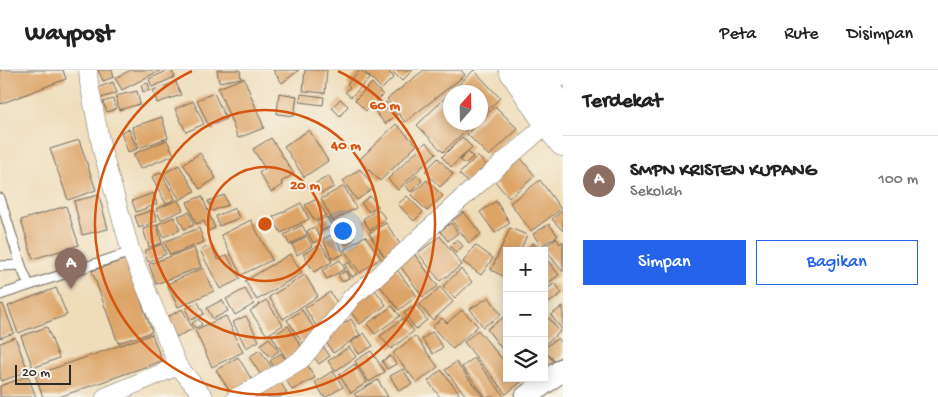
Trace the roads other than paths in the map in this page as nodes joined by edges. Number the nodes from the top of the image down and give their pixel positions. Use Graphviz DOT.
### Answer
graph roads {
  1 [pos="88,70"];
  2 [pos="550,70"];
  3 [pos="563,72"];
  4 [pos="521,74"];
  5 [pos="559,125"];
  6 [pos="0,198"];
  7 [pos="132,252"];
  8 [pos="21,265"];
  9 [pos="0,266"];
  10 [pos="29,285"];
  11 [pos="0,296"];
  12 [pos="178,366"];
  13 [pos="563,369"];
  14 [pos="105,397"];
  15 [pos="204,397"];
  16 [pos="236,397"];
  17 [pos="526,397"];
  1 -- 7 [label="street"];
  2 -- 3 [label="main road"];
  4 -- 5 [label="main road"];
  5 -- 16 [label="street"];
  6 -- 8 [label="lane"];
  7 -- 10 [label="lane"];
  7 -- 12 [label="street"];
  8 -- 9 [label="lane"];
  8 -- 10 [label="lane"];
  10 -- 11 [label="lane"];
  12 -- 14 [label="street"];
  12 -- 15 [label="street"];
  13 -- 17 [label="street"];
}
